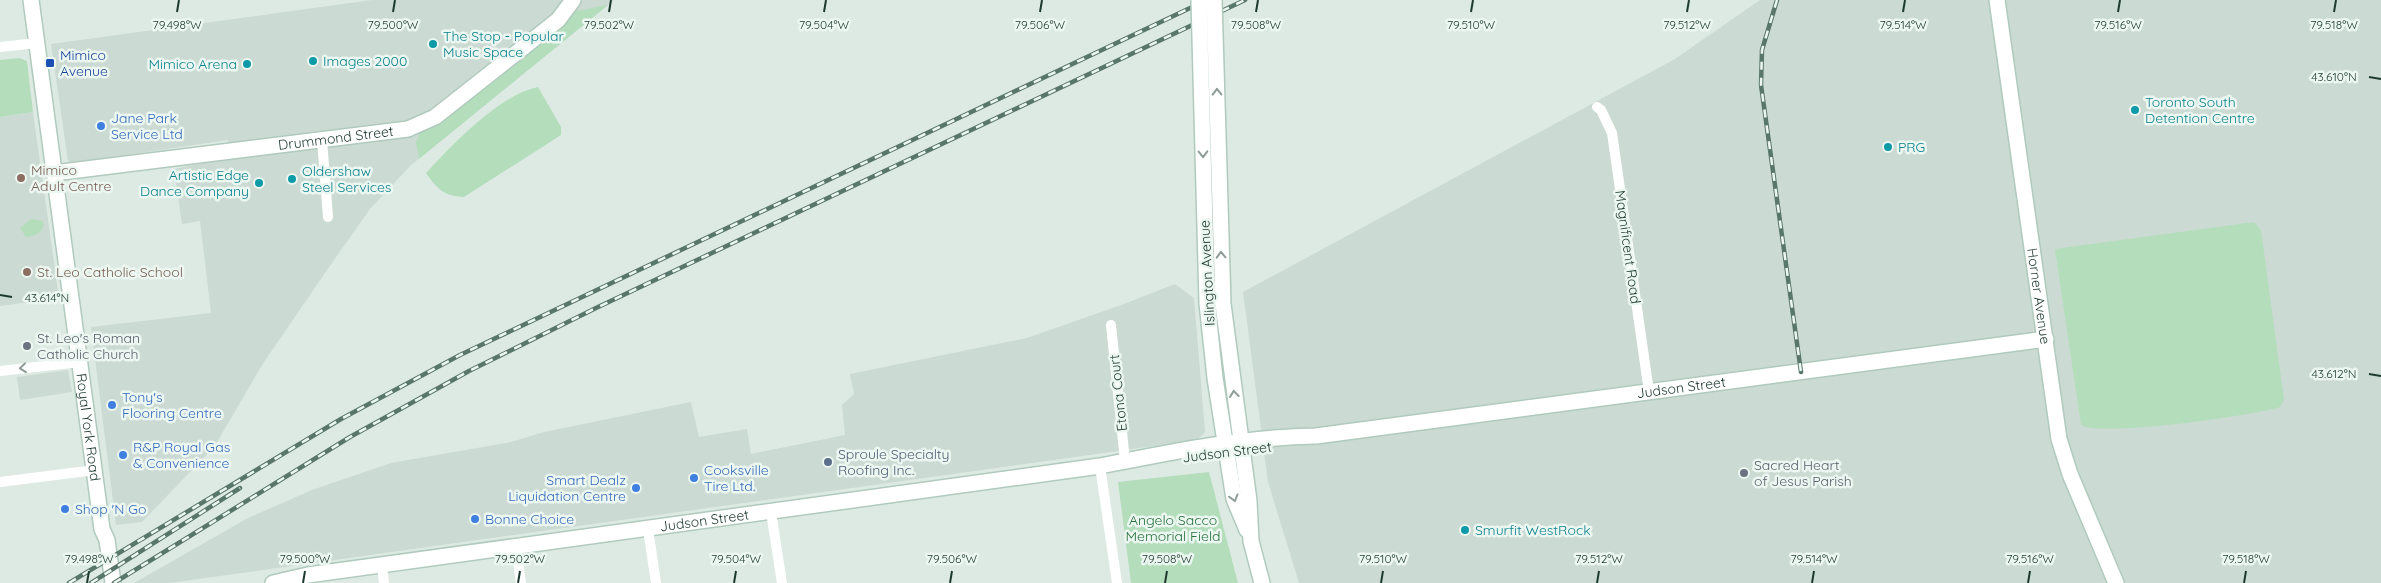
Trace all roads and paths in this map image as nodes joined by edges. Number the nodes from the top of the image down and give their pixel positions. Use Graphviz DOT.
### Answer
graph roads {
  1 [pos="31,0"];
  2 [pos="573,0"];
  3 [pos="1199,0"];
  4 [pos="1214,0"];
  5 [pos="1997,0"];
  6 [pos="37,43"];
  7 [pos="0,47"];
  8 [pos="1597,107"];
  9 [pos="322,140"];
  10 [pos="54,173"];
  11 [pos="328,218"];
  12 [pos="1111,325"];
  13 [pos="2046,339"];
  14 [pos="80,362"];
  15 [pos="0,371"];
  16 [pos="1649,392"];
  17 [pos="1233,447"];
  18 [pos="1131,460"];
  19 [pos="1100,466"];
  20 [pos="95,470"];
  21 [pos="0,482"];
  22 [pos="771,512"];
  23 [pos="102,529"];
  24 [pos="648,529"];
  25 [pos="516,547"];
  26 [pos="382,566"];
  27 [pos="106,583"];
  28 [pos="113,583"];
  29 [pos="273,583"];
  30 [pos="384,583"];
  31 [pos="521,583"];
  32 [pos="656,583"];
  33 [pos="782,583"];
  34 [pos="1117,583"];
  35 [pos="1262,583"];
  36 [pos="2116,583"];
  1 -- 6 [label="street, Royal York Road"];
  2 -- 9 [label="street, Drummond Street"];
  3 -- 17 [label="street, Islington Avenue, one-way, bridge"];
  17 -- 4 [label="street, Islington Avenue, one-way, bridge"];
  5 -- 13 [label="street, Horner Avenue"];
  6 -- 7 [label="street"];
  6 -- 10 [label="street, Royal York Road"];
  8 -- 16 [label="street, Magnificent Road"];
  9 -- 10 [label="street, Drummond Street"];
  9 -- 11 [label="street"];
  10 -- 14 [label="street, Royal York Road"];
  12 -- 18 [label="street, Etona Court"];
  13 -- 16 [label="street, Judson Street"];
  13 -- 36 [label="street, Horner Avenue"];
  14 -- 15 [label="street, one-way"];
  14 -- 20 [label="street, Royal York Road"];
  16 -- 17 [label="street, Judson Street"];
  17 -- 18 [label="street, Judson Street"];
  17 -- 35 [label="street, Islington Avenue"];
  18 -- 19 [label="street, Judson Street"];
  19 -- 22 [label="street, Judson Street"];
  19 -- 34 [label="street"];
  20 -- 21 [label="street"];
  20 -- 23 [label="street, Royal York Road"];
  22 -- 24 [label="street, Judson Street"];
  22 -- 33 [label="street"];
  23 -- 27 [label="street, Royal York Road"];
  23 -- 28 [label="street, Royal York Road"];
  24 -- 25 [label="street, Judson Street"];
  24 -- 32 [label="street"];
  25 -- 26 [label="street, Judson Street"];
  25 -- 31 [label="street"];
  26 -- 29 [label="street, Judson Street"];
  26 -- 30 [label="street"];
}
